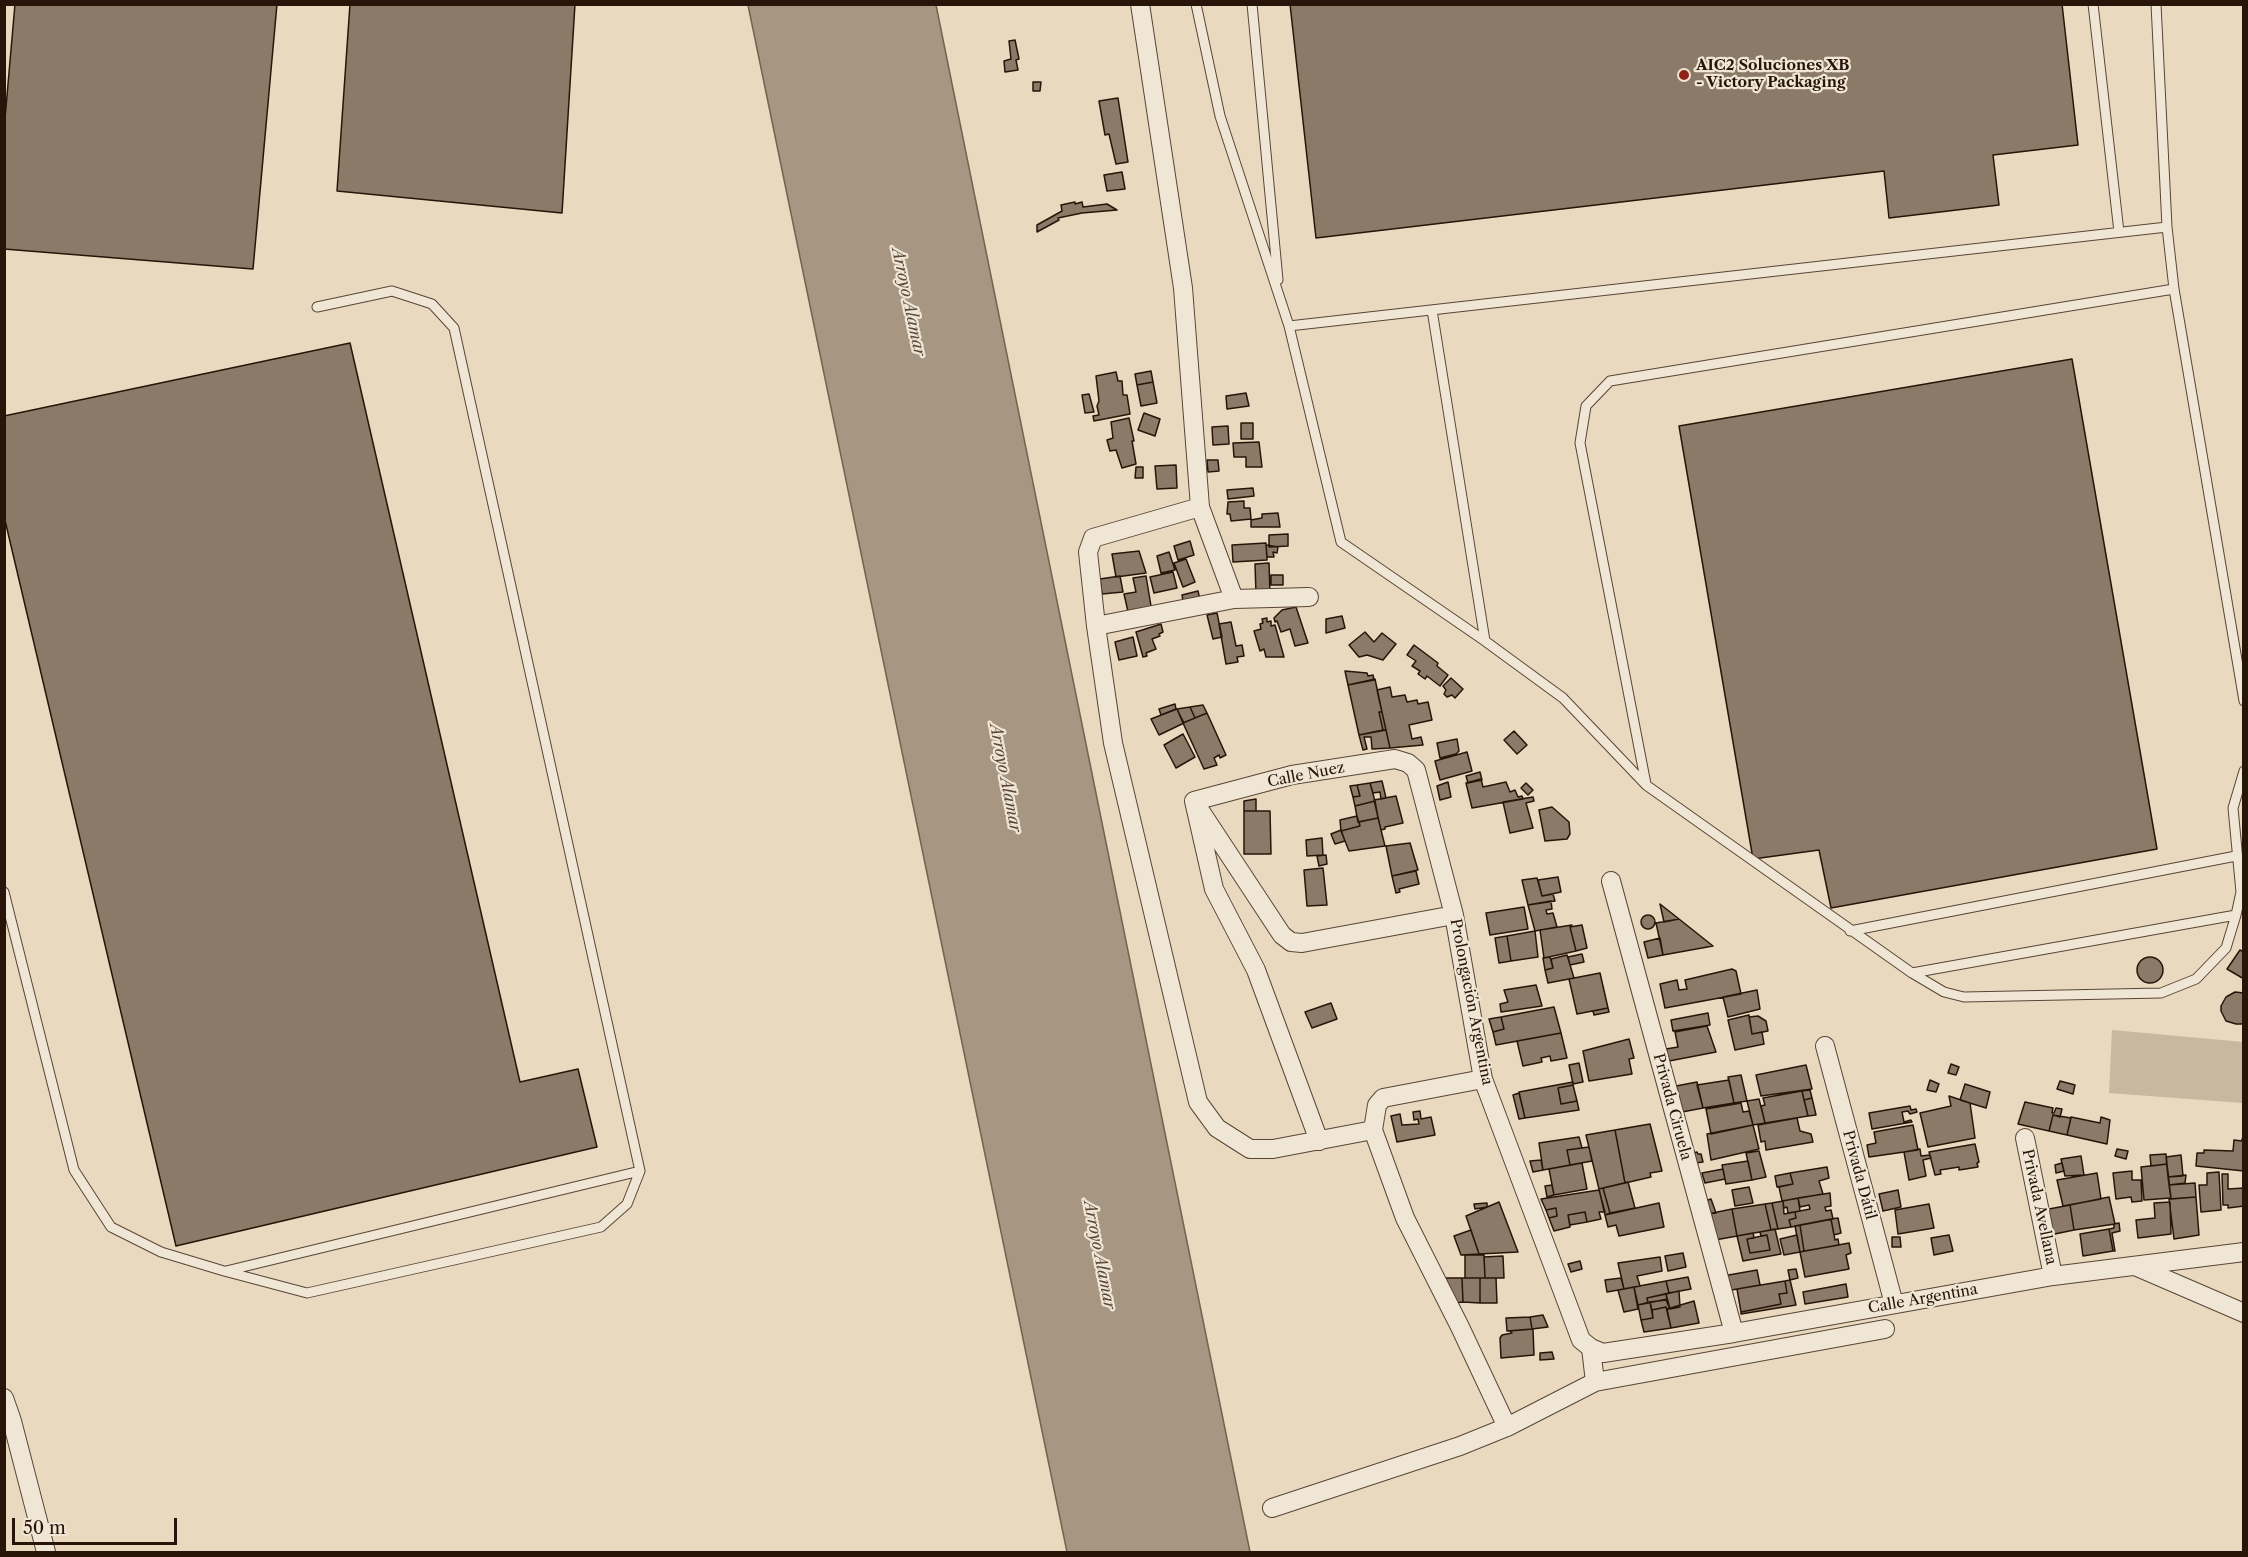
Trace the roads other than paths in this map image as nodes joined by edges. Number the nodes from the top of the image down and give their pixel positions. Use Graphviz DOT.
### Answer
graph roads {
  1 [pos="1140,4"];
  2 [pos="1196,4"];
  3 [pos="1252,4"];
  4 [pos="2093,4"];
  5 [pos="2156,4"];
  6 [pos="2168,227"];
  7 [pos="2119,232"];
  8 [pos="2174,290"];
  9 [pos="1279,296"];
  10 [pos="317,307"];
  11 [pos="1432,310"];
  12 [pos="1289,326"];
  13 [pos="1200,507"];
  14 [pos="1309,597"];
  15 [pos="1234,599"];
  16 [pos="1096,626"];
  17 [pos="1485,641"];
  18 [pos="2244,700"];
  19 [pos="1416,770"];
  20 [pos="2244,771"];
  21 [pos="1646,785"];
  22 [pos="1194,801"];
  23 [pos="2236,856"];
  24 [pos="1611,881"];
  25 [pos="4,892"];
  26 [pos="1454,915"];
  27 [pos="2236,915"];
  28 [pos="1850,931"];
  29 [pos="1912,974"];
  30 [pos="1824,1046"];
  31 [pos="1483,1079"];
  32 [pos="1373,1130"];
  33 [pos="2025,1138"];
  34 [pos="1319,1141"];
  35 [pos="640,1171"];
  36 [pos="2244,1252"];
  37 [pos="2135,1265"];
  38 [pos="224,1271"];
  39 [pos="2053,1276"];
  40 [pos="1894,1304"];
  41 [pos="2244,1313"];
  42 [pos="1885,1329"];
  43 [pos="1734,1333"];
  44 [pos="1597,1351"];
  45 [pos="1596,1382"];
  46 [pos="4,1398"];
  47 [pos="1507,1427"];
  48 [pos="1272,1508"];
  49 [pos="46,1552"];
  1 -- 13 [label="street"];
  2 -- 9 [label="lane"];
  3 -- 9 [label="lane"];
  4 -- 7 [label="lane"];
  5 -- 6 [label="lane"];
  6 -- 7 [label="lane"];
  6 -- 8 [label="lane"];
  7 -- 11 [label="lane"];
  8 -- 18 [label="lane"];
  8 -- 21 [label="lane"];
  9 -- 12 [label="lane"];
  10 -- 35 [label="lane"];
  11 -- 12 [label="lane"];
  11 -- 17 [label="lane"];
  12 -- 17 [label="lane"];
  13 -- 15 [label="street"];
  13 -- 16 [label="street"];
  14 -- 15 [label="street"];
  15 -- 16 [label="street"];
  16 -- 34 [label="street"];
  17 -- 21 [label="lane"];
  19 -- 22 [label="street, Calle Nuez"];
  19 -- 26 [label="street, Prolongación Argentina"];
  20 -- 23 [label="lane"];
  21 -- 28 [label="lane"];
  22 -- 26 [label="street"];
  22 -- 34 [label="street"];
  23 -- 27 [label="lane"];
  23 -- 28 [label="lane"];
  24 -- 43 [label="street, Privada Ciruela"];
  25 -- 38 [label="lane"];
  26 -- 31 [label="street, Prolongación Argentina"];
  27 -- 29 [label="lane"];
  27 -- 29 [label="lane"];
  28 -- 29 [label="lane"];
  30 -- 40 [label="street, Privada Dátil"];
  31 -- 32 [label="street"];
  31 -- 44 [label="street, Prolongación Argentina"];
  32 -- 34 [label="street"];
  32 -- 47 [label="street"];
  33 -- 39 [label="street, Privada Avellana"];
  35 -- 38 [label="lane"];
  35 -- 38 [label="lane"];
  36 -- 37 [label="street, Calle Argentina"];
  37 -- 39 [label="street, Calle Argentina"];
  37 -- 41 [label="street"];
  39 -- 40 [label="street, Calle Argentina"];
  40 -- 43 [label="street, Calle Argentina"];
  42 -- 45 [label="street"];
  43 -- 44 [label="street, Calle Argentina"];
  44 -- 45 [label="street"];
  45 -- 47 [label="street"];
  46 -- 49 [label="street"];
  47 -- 48 [label="street"];
}
